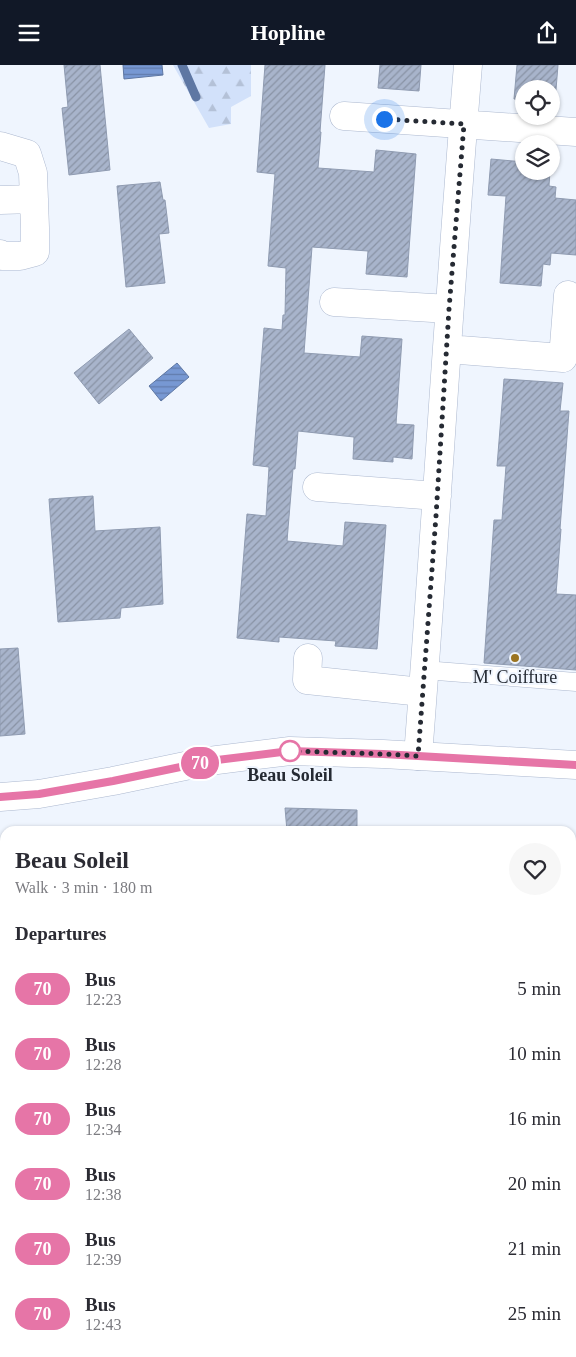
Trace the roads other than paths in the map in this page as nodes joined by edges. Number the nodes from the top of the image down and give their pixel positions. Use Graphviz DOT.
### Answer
graph roads {
  1 [pos="468,65"];
  2 [pos="344,116"];
  3 [pos="464,124"];
  4 [pos="576,132"];
  5 [pos="0,146"];
  6 [pos="34,199"];
  7 [pos="0,200"];
  8 [pos="0,254"];
  9 [pos="568,295"];
  10 [pos="334,302"];
  11 [pos="449,309"];
  12 [pos="447,349"];
  13 [pos="317,487"];
  14 [pos="437,496"];
  15 [pos="308,658"];
  16 [pos="423,681"];
  17 [pos="576,682"];
  18 [pos="418,756"];
  19 [pos="576,765"];
  20 [pos="0,797"];
  1 -- 3 [label="street"];
  2 -- 3 [label="street"];
  3 -- 4 [label="street"];
  3 -- 11 [label="street"];
  5 -- 6 [label="street"];
  6 -- 7 [label="street"];
  6 -- 8 [label="street"];
  9 -- 12 [label="street"];
  10 -- 11 [label="street"];
  11 -- 12 [label="street"];
  12 -- 14 [label="street"];
  13 -- 14 [label="street"];
  14 -- 16 [label="street"];
  15 -- 16 [label="street"];
  16 -- 17 [label="lane"];
  16 -- 18 [label="street"];
  18 -- 19 [label="street"];
  18 -- 20 [label="street"];
}
